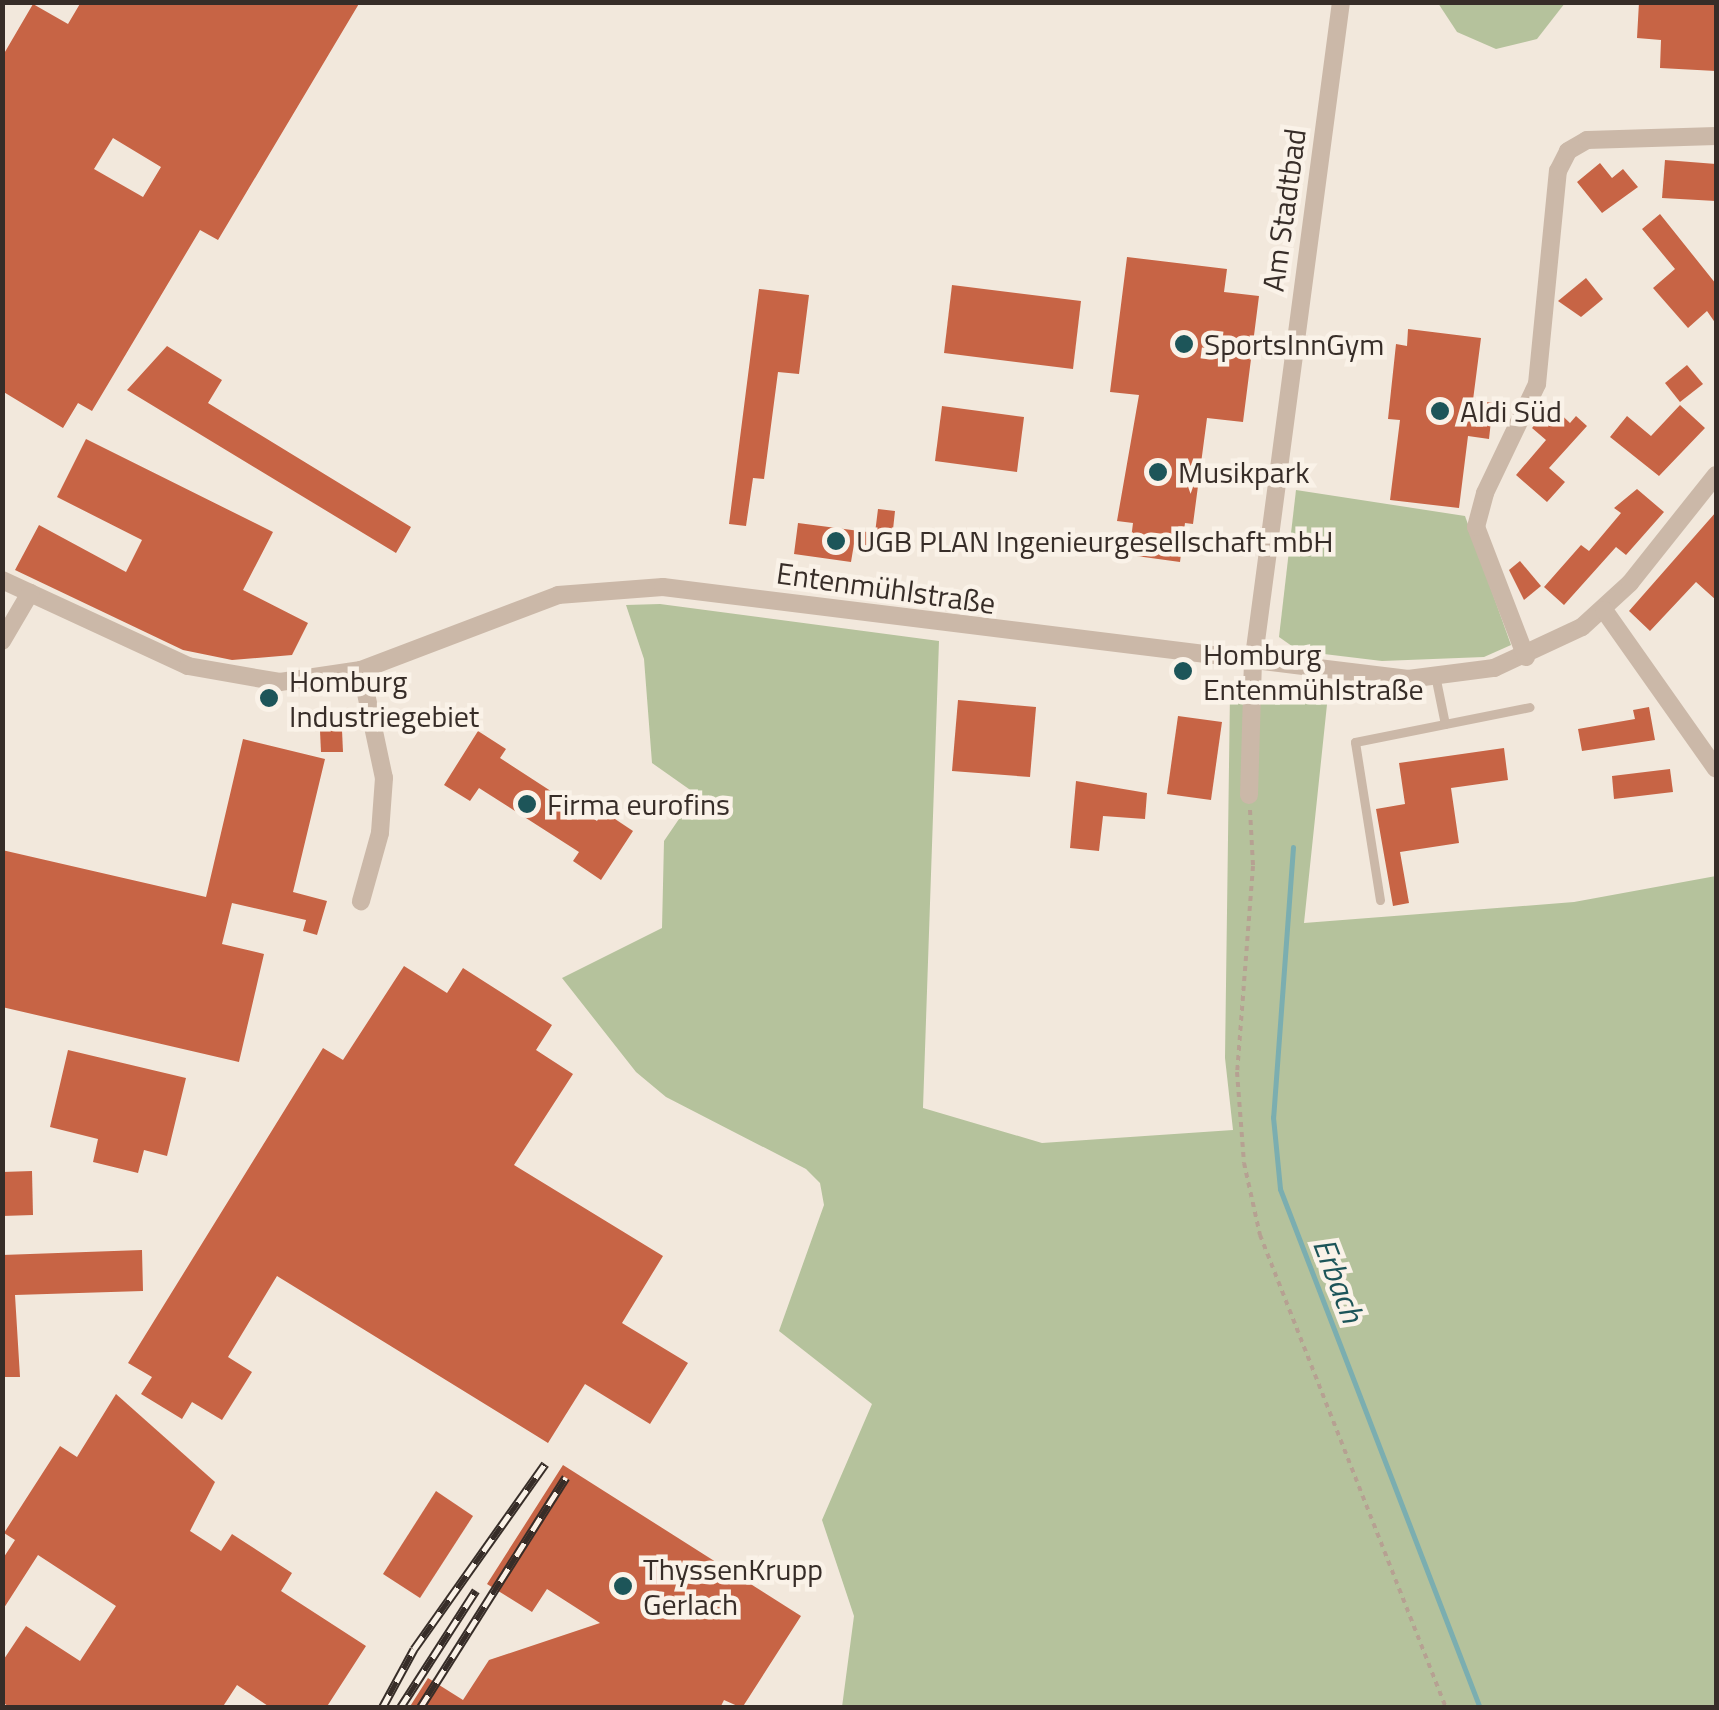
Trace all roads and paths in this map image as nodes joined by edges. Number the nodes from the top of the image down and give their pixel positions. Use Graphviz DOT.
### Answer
graph roads {
  1 [pos="1341,2"];
  2 [pos="1716,136"];
  3 [pos="1716,475"];
  4 [pos="2,580"];
  5 [pos="30,593"];
  6 [pos="1604,610"];
  7 [pos="2,641"];
  8 [pos="1526,658"];
  9 [pos="1252,664"];
  10 [pos="361,670"];
  11 [pos="1435,676"];
  12 [pos="1530,707"];
  13 [pos="1445,724"];
  14 [pos="1716,769"];
  15 [pos="1248,795"];
  16 [pos="1380,900"];
  17 [pos="362,901"];
  18 [pos="1446,1708"];
  1 -- 9 [label="street, Am Stadtbad"];
  2 -- 8 [label="street"];
  3 -- 6 [label="street, Entenmühlstraße"];
  4 -- 5 [label="street, Entenmühlstraße"];
  5 -- 7 [label="street"];
  5 -- 10 [label="street, Entenmühlstraße"];
  6 -- 8 [label="street, Entenmühlstraße"];
  6 -- 14 [label="street"];
  8 -- 11 [label="street, Entenmühlstraße"];
  9 -- 10 [label="street, Entenmühlstraße"];
  9 -- 11 [label="street, Entenmühlstraße"];
  9 -- 15 [label="street, Am Stadtbad"];
  10 -- 17 [label="street"];
  11 -- 13 [label="lane"];
  12 -- 13 [label="lane"];
  13 -- 16 [label="lane"];
  15 -- 18 [label="path"];
}
